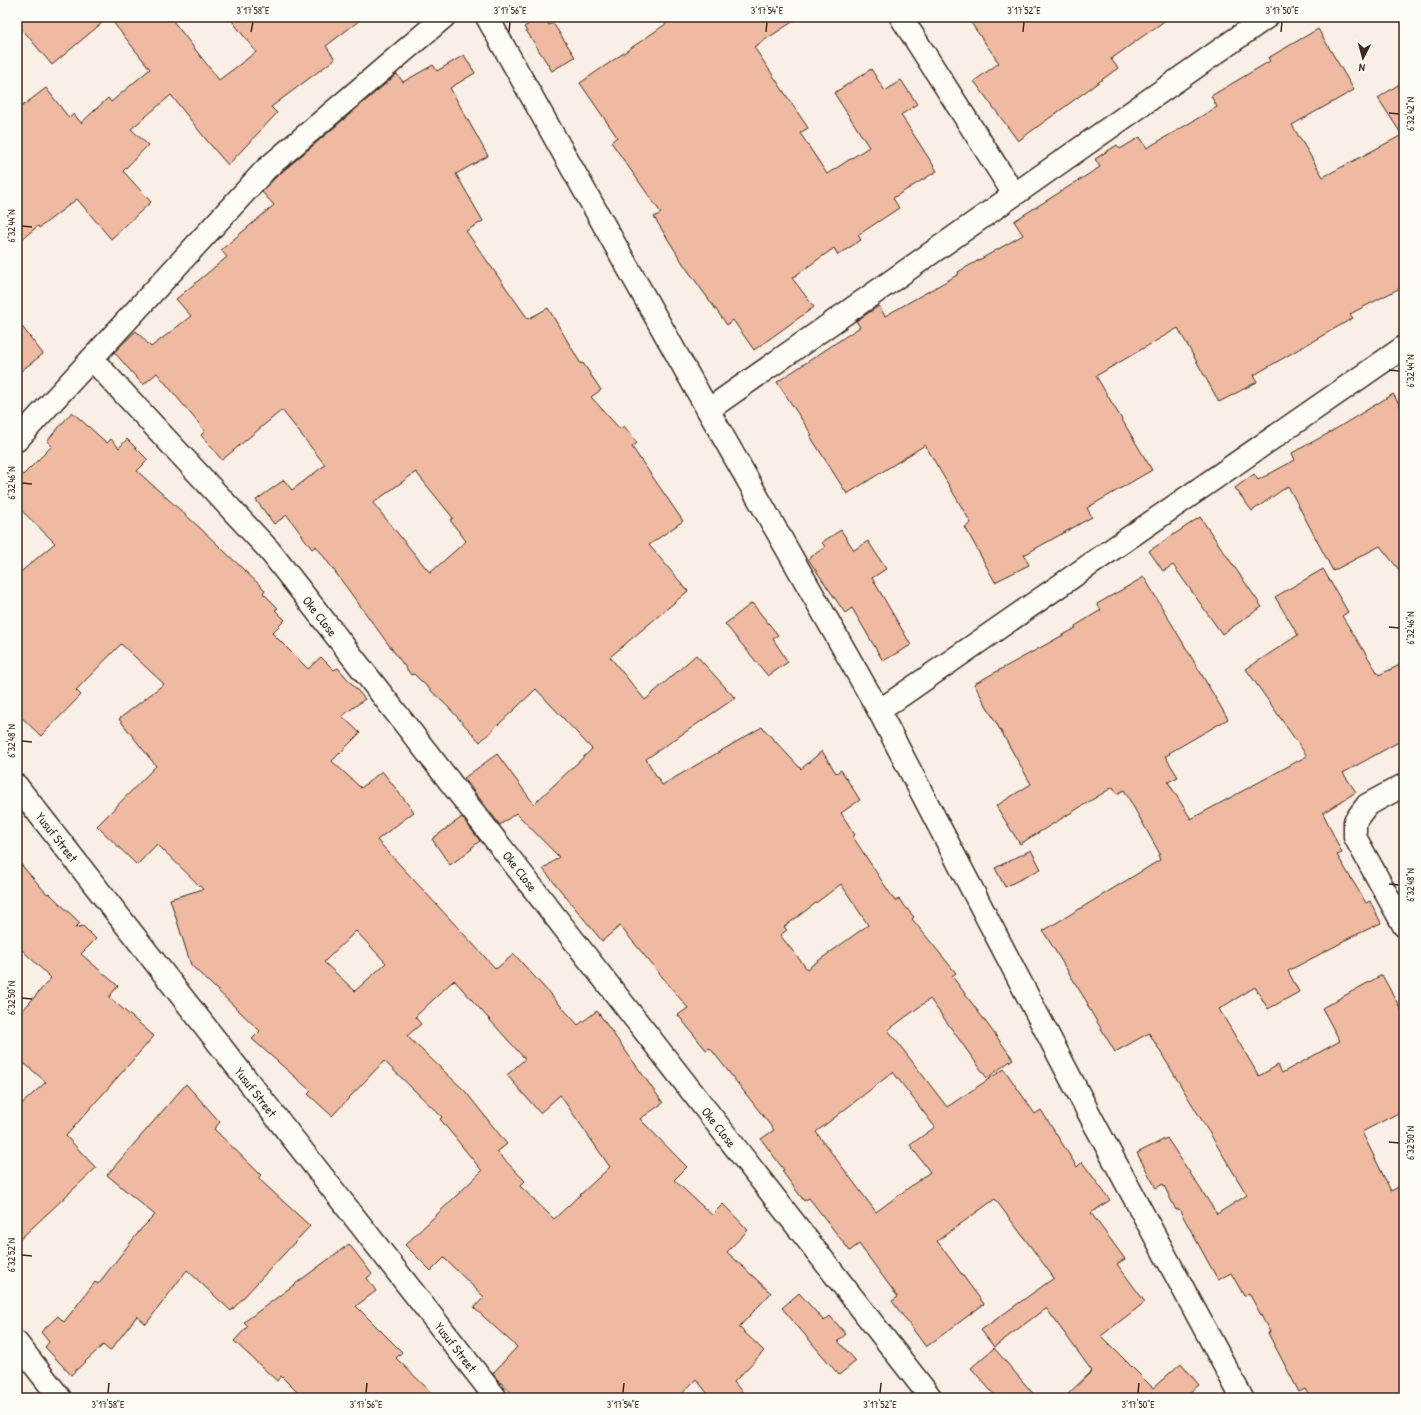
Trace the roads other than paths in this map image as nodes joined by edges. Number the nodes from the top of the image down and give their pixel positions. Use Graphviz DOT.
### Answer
graph roads {
  1 [pos="444,17"];
  2 [pos="487,17"];
  3 [pos="901,17"];
  4 [pos="1267,17"];
  5 [pos="1014,194"];
  6 [pos="1404,347"];
  7 [pos="92,359"];
  8 [pos="708,410"];
  9 [pos="17,440"];
  10 [pos="879,711"];
  11 [pos="1404,785"];
  12 [pos="17,786"];
  13 [pos="1404,926"];
  14 [pos="17,1343"];
  15 [pos="60,1398"];
  16 [pos="496,1398"];
  17 [pos="931,1398"];
  18 [pos="1242,1398"];
  1 -- 7 [label="street"];
  2 -- 8 [label="street"];
  3 -- 5 [label="street"];
  4 -- 5 [label="street"];
  5 -- 8 [label="street"];
  6 -- 10 [label="street"];
  7 -- 9 [label="street"];
  7 -- 17 [label="street, Oke Close"];
  8 -- 10 [label="street"];
  10 -- 18 [label="street"];
  11 -- 13 [label="street"];
  12 -- 16 [label="street, Yusuf Street"];
  14 -- 15 [label="street"];
}
